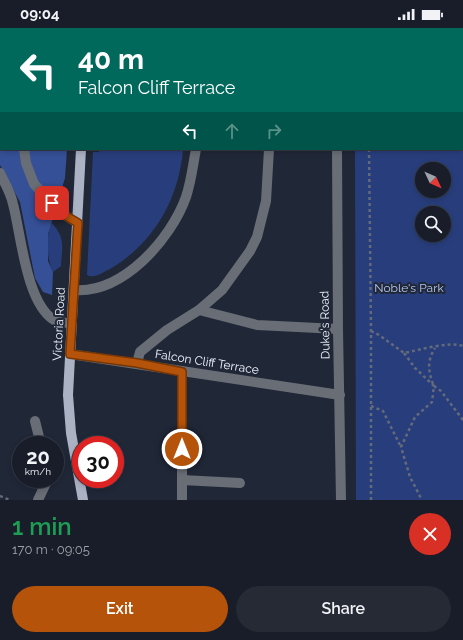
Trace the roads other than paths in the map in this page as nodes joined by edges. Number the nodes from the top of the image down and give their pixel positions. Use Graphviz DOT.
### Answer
graph roads {
  1 [pos="24,150"];
  2 [pos="81,150"];
  3 [pos="196,150"];
  4 [pos="270,150"];
  5 [pos="337,150"];
  6 [pos="0,172"];
  7 [pos="78,223"];
  8 [pos="74,290"];
  9 [pos="199,310"];
  10 [pos="72,323"];
  11 [pos="338,329"];
  12 [pos="70,354"];
  13 [pos="137,363"];
  14 [pos="182,372"];
  15 [pos="340,395"];
  16 [pos="36,421"];
  17 [pos="39,436"];
  18 [pos="182,480"];
  19 [pos="240,483"];
  20 [pos="44,488"];
  21 [pos="38,500"];
  22 [pos="83,500"];
  23 [pos="182,500"];
  24 [pos="341,500"];
  1 -- 7 [label="street"];
  2 -- 7 [label="main road, Victoria Road"];
  3 -- 8 [label="street"];
  4 -- 9 [label="street"];
  5 -- 11 [label="street, Duke's Road"];
  6 -- 10 [label="street"];
  7 -- 8 [label="main road, Victoria Road"];
  8 -- 10 [label="main road, Victoria Road"];
  9 -- 11 [label="street"];
  9 -- 13 [label="street"];
  10 -- 12 [label="main road, Victoria Road"];
  11 -- 15 [label="street, Duke's Road"];
  12 -- 13 [label="street, Falcon Cliff Terrace"];
  12 -- 22 [label="main road, Victoria Road"];
  13 -- 14 [label="street, Falcon Cliff Terrace"];
  14 -- 15 [label="street, Falcon Cliff Terrace"];
  14 -- 18 [label="street"];
  15 -- 24 [label="street, Duke's Road"];
  16 -- 17 [label="street"];
  18 -- 19 [label="street"];
  18 -- 23 [label="street"];
  20 -- 21 [label="street"];
}
